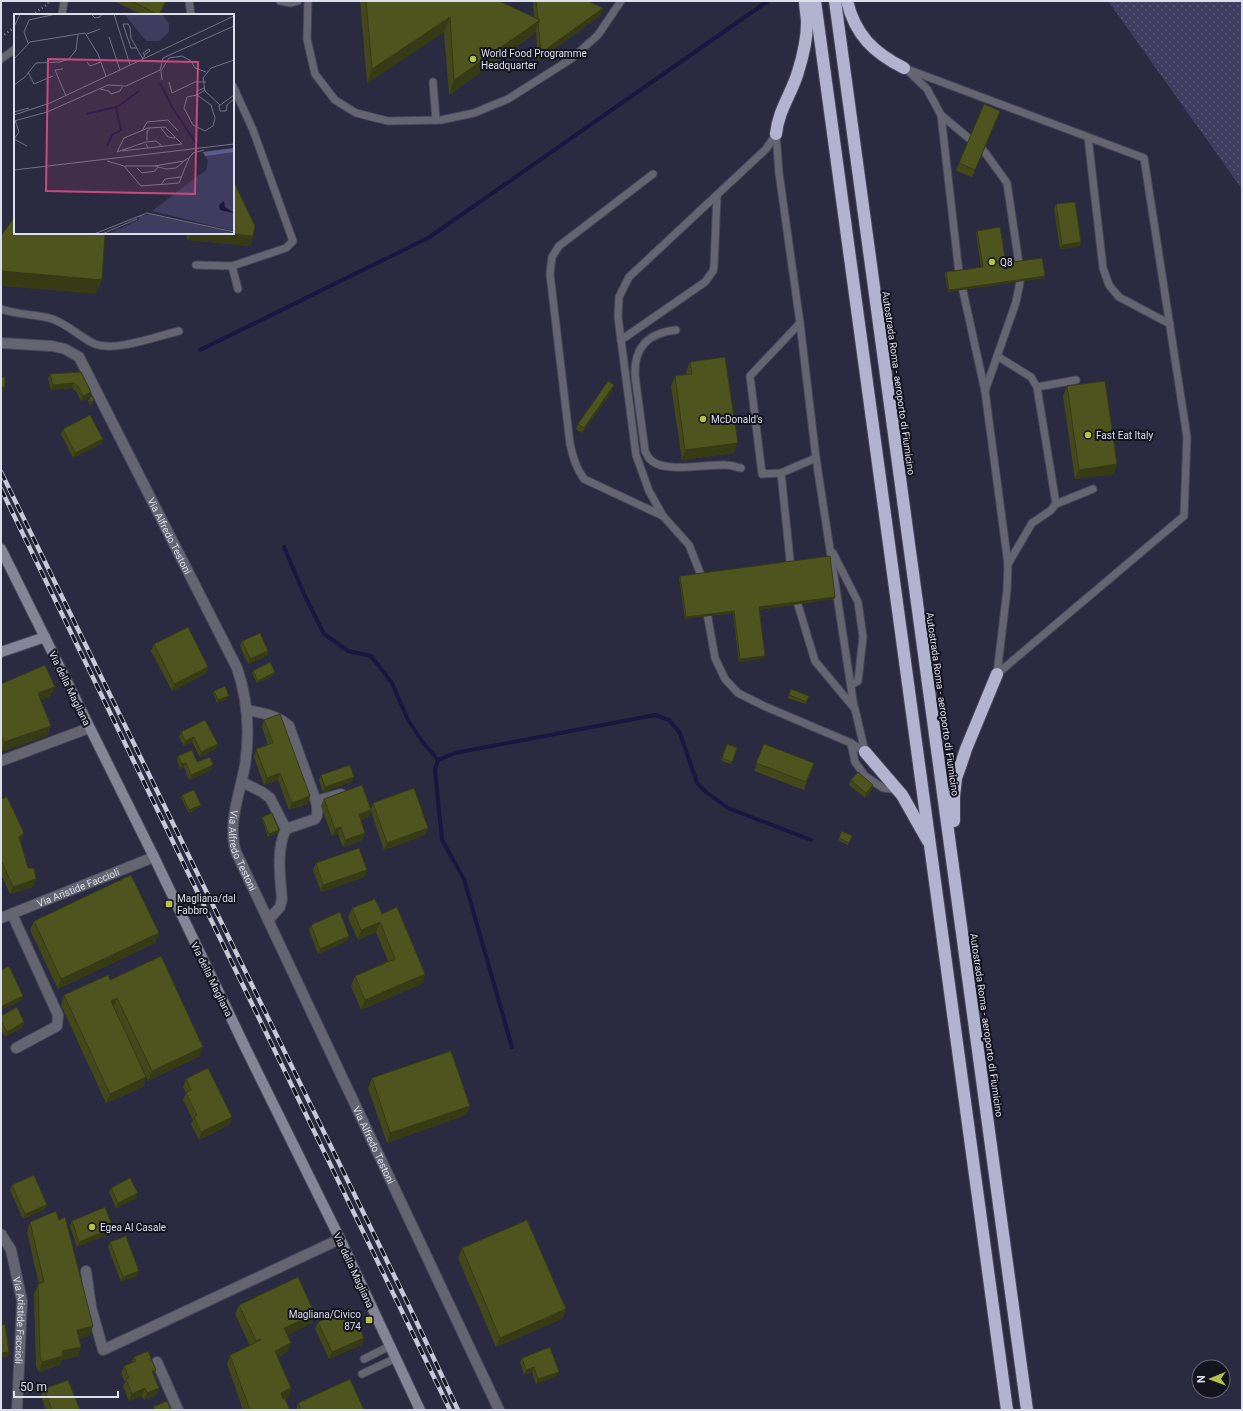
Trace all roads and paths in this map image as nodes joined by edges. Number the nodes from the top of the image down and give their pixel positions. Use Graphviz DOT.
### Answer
graph roads {
  1 [pos="49,1"];
  2 [pos="64,1"];
  3 [pos="189,1"];
  4 [pos="280,1"];
  5 [pos="298,1"];
  6 [pos="308,1"];
  7 [pos="621,1"];
  8 [pos="805,1"];
  9 [pos="815,1"];
  10 [pos="834,1"];
  11 [pos="847,1"];
  12 [pos="33,14"];
  13 [pos="62,14"];
  14 [pos="191,14"];
  15 [pos="14,28"];
  16 [pos="1,37"];
  17 [pos="14,50"];
  18 [pos="1,59"];
  19 [pos="904,68"];
  20 [pos="433,82"];
  21 [pos="234,88"];
  22 [pos="941,115"];
  23 [pos="436,120"];
  24 [pos="776,134"];
  25 [pos="1088,137"];
  26 [pos="653,174"];
  27 [pos="717,195"];
  28 [pos="196,265"];
  29 [pos="232,266"];
  30 [pos="238,288"];
  31 [pos="1,309"];
  32 [pos="800,323"];
  33 [pos="1170,324"];
  34 [pos="676,330"];
  35 [pos="179,331"];
  36 [pos="621,340"];
  37 [pos="1,343"];
  38 [pos="997,356"];
  39 [pos="1076,380"];
  40 [pos="1037,387"];
  41 [pos="985,391"];
  42 [pos="816,458"];
  43 [pos="741,468"];
  44 [pos="781,473"];
  45 [pos="1093,489"];
  46 [pos="1056,504"];
  47 [pos="663,516"];
  48 [pos="830,545"];
  49 [pos="1,549"];
  50 [pos="1008,564"];
  51 [pos="792,575"];
  52 [pos="703,589"];
  53 [pos="793,591"];
  54 [pos="706,603"];
  55 [pos="45,637"];
  56 [pos="1,652"];
  57 [pos="997,674"];
  58 [pos="851,685"];
  59 [pos="854,709"];
  60 [pos="247,710"];
  61 [pos="89,728"];
  62 [pos="851,743"];
  63 [pos="865,752"];
  64 [pos="1,761"];
  65 [pos="242,782"];
  66 [pos="898,790"];
  67 [pos="352,791"];
  68 [pos="316,801"];
  69 [pos="286,829"];
  70 [pos="931,847"];
  71 [pos="154,857"];
  72 [pos="952,858"];
  73 [pos="12,914"];
  74 [pos="1,918"];
  75 [pos="268,920"];
  76 [pos="16,1048"];
  77 [pos="1,1234"];
  78 [pos="340,1239"];
  79 [pos="86,1271"];
  80 [pos="390,1346"];
  81 [pos="396,1358"];
  82 [pos="364,1360"];
  83 [pos="157,1362"];
  84 [pos="362,1374"];
  85 [pos="17,1410"];
  86 [pos="178,1410"];
  87 [pos="420,1410"];
  88 [pos="499,1410"];
  89 [pos="1008,1410"];
  90 [pos="1028,1410"];
  1 -- 12 [label="path"];
  2 -- 13 [label="lane"];
  3 -- 14 [label="lane"];
  4 -- 5 [label="lane"];
  6 -- 23 [label="lane"];
  7 -- 23 [label="lane"];
  8 -- 24 [label="highway"];
  9 -- 70 [label="highway"];
  10 -- 72 [label="highway, Autostrada Roma - aeroporto di Fiumicino"];
  11 -- 19 [label="highway"];
  15 -- 16 [label="path"];
  17 -- 18 [label="lane"];
  19 -- 22 [label="lane"];
  19 -- 25 [label="lane"];
  20 -- 23 [label="lane"];
  21 -- 29 [label="lane"];
  22 -- 38 [label="lane"];
  22 -- 41 [label="lane"];
  24 -- 27 [label="lane"];
  24 -- 32 [label="lane"];
  25 -- 33 [label="lane"];
  25 -- 33 [label="lane"];
  26 -- 47 [label="lane"];
  27 -- 36 [label="lane"];
  27 -- 36 [label="lane"];
  28 -- 29 [label="lane"];
  29 -- 30 [label="lane"];
  31 -- 35 [label="lane"];
  32 -- 42 [label="lane"];
  32 -- 44 [label="lane"];
  33 -- 57 [label="lane"];
  34 -- 43 [label="lane"];
  36 -- 47 [label="lane"];
  37 -- 60 [label="street, Via Alfredo Testoni"];
  38 -- 40 [label="lane"];
  38 -- 41 [label="lane"];
  39 -- 40 [label="lane"];
  40 -- 46 [label="lane"];
  41 -- 50 [label="lane"];
  42 -- 44 [label="lane"];
  42 -- 48 [label="lane"];
  44 -- 51 [label="lane"];
  45 -- 46 [label="lane"];
  46 -- 50 [label="lane"];
  47 -- 52 [label="lane"];
  48 -- 58 [label="lane"];
  48 -- 58 [label="lane"];
  49 -- 55 [label="main road, Via della Magliana"];
  50 -- 57 [label="lane"];
  53 -- 59 [label="lane"];
  54 -- 62 [label="lane"];
  55 -- 56 [label="main road"];
  55 -- 61 [label="main road, Via della Magliana"];
  57 -- 72 [label="highway"];
  58 -- 59 [label="lane"];
  59 -- 63 [label="lane"];
  60 -- 65 [label="street, Via Alfredo Testoni"];
  60 -- 68 [label="street"];
  61 -- 64 [label="street"];
  61 -- 71 [label="main road, Via della Magliana"];
  62 -- 63 [label="lane"];
  62 -- 66 [label="lane"];
  63 -- 66 [label="highway"];
  65 -- 69 [label="street"];
  65 -- 75 [label="street, Via Alfredo Testoni"];
  66 -- 70 [label="highway"];
  67 -- 68 [label="street"];
  68 -- 69 [label="street"];
  69 -- 75 [label="street"];
  70 -- 89 [label="highway"];
  71 -- 73 [label="street, Via Aristide Faccioli"];
  71 -- 78 [label="main road, Via della Magliana"];
  72 -- 90 [label="highway, Autostrada Roma - aeroporto di Fiumicino"];
  73 -- 74 [label="street, Via Aristide Faccioli"];
  73 -- 76 [label="street"];
  75 -- 88 [label="street, Via Alfredo Testoni"];
  77 -- 85 [label="street, Via Aristide Faccioli"];
  78 -- 79 [label="street"];
  78 -- 80 [label="main road, Via della Magliana"];
  80 -- 81 [label="main road, Via della Magliana"];
  80 -- 82 [label="lane"];
  81 -- 84 [label="lane"];
  81 -- 87 [label="main road, Via della Magliana"];
  83 -- 86 [label="street"];
}
